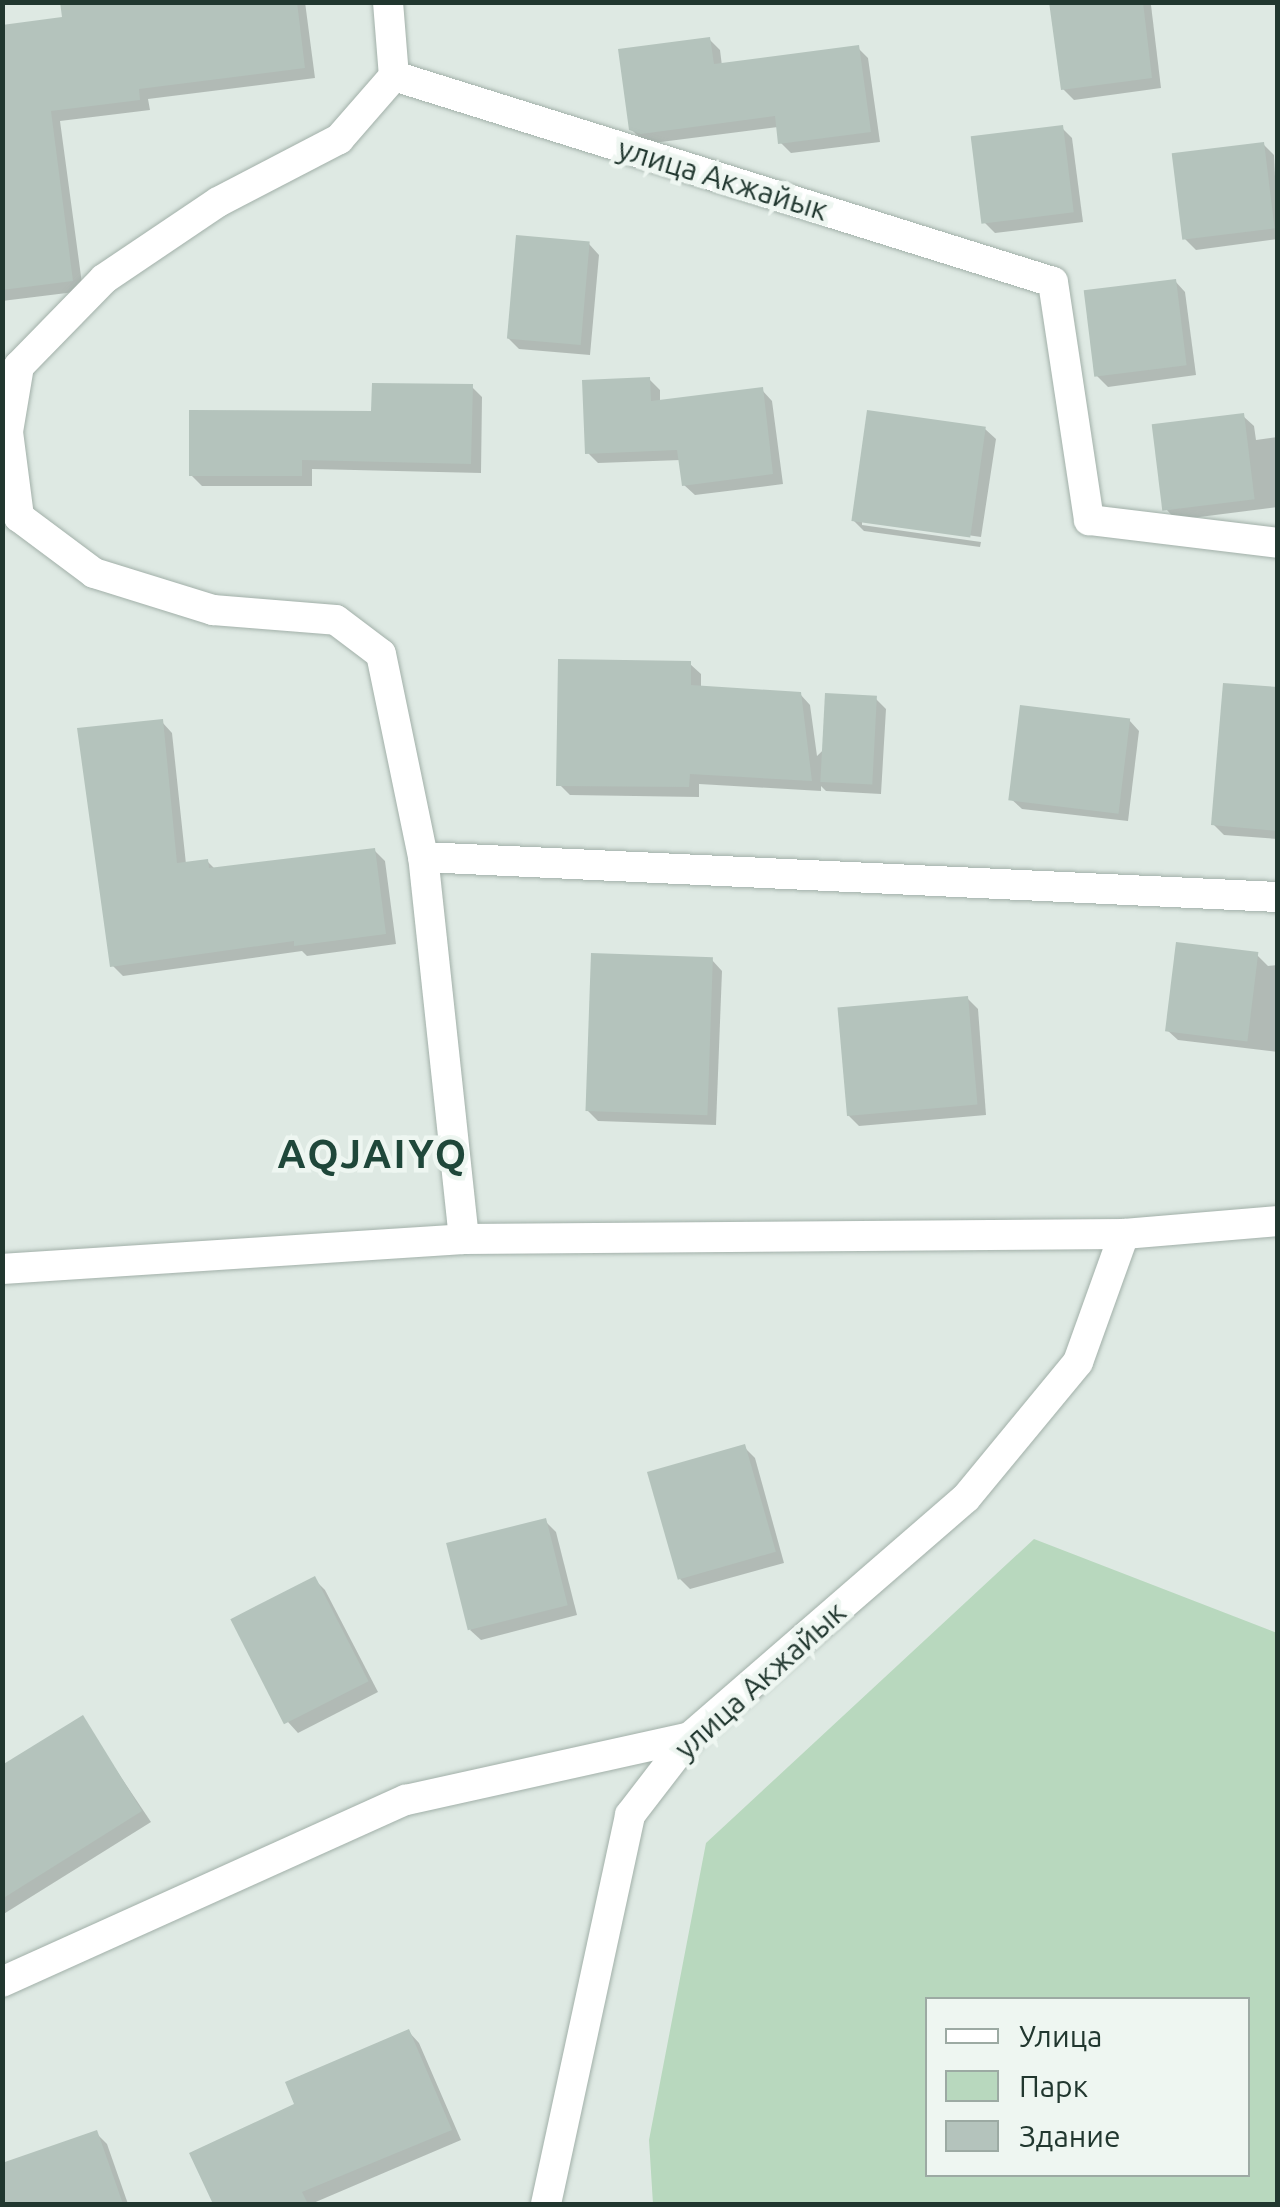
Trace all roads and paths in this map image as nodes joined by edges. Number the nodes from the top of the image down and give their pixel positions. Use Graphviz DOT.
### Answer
graph roads {
  1 [pos="388,2"];
  2 [pos="394,76"];
  3 [pos="1278,544"];
  4 [pos="424,857"];
  5 [pos="1278,897"];
  6 [pos="1278,1221"];
  7 [pos="1124,1234"];
  8 [pos="464,1238"];
  9 [pos="2,1270"];
  10 [pos="690,1737"];
  11 [pos="2,1982"];
  12 [pos="546,2204"];
  1 -- 2 [label="street"];
  2 -- 3 [label="street, улица Акжайык"];
  2 -- 4 [label="street"];
  4 -- 5 [label="street"];
  4 -- 8 [label="street"];
  6 -- 7 [label="street"];
  7 -- 8 [label="street"];
  7 -- 10 [label="street, улица Акжайык"];
  8 -- 9 [label="street"];
  10 -- 11 [label="street"];
  10 -- 12 [label="street, улица Акжайык"];
}
